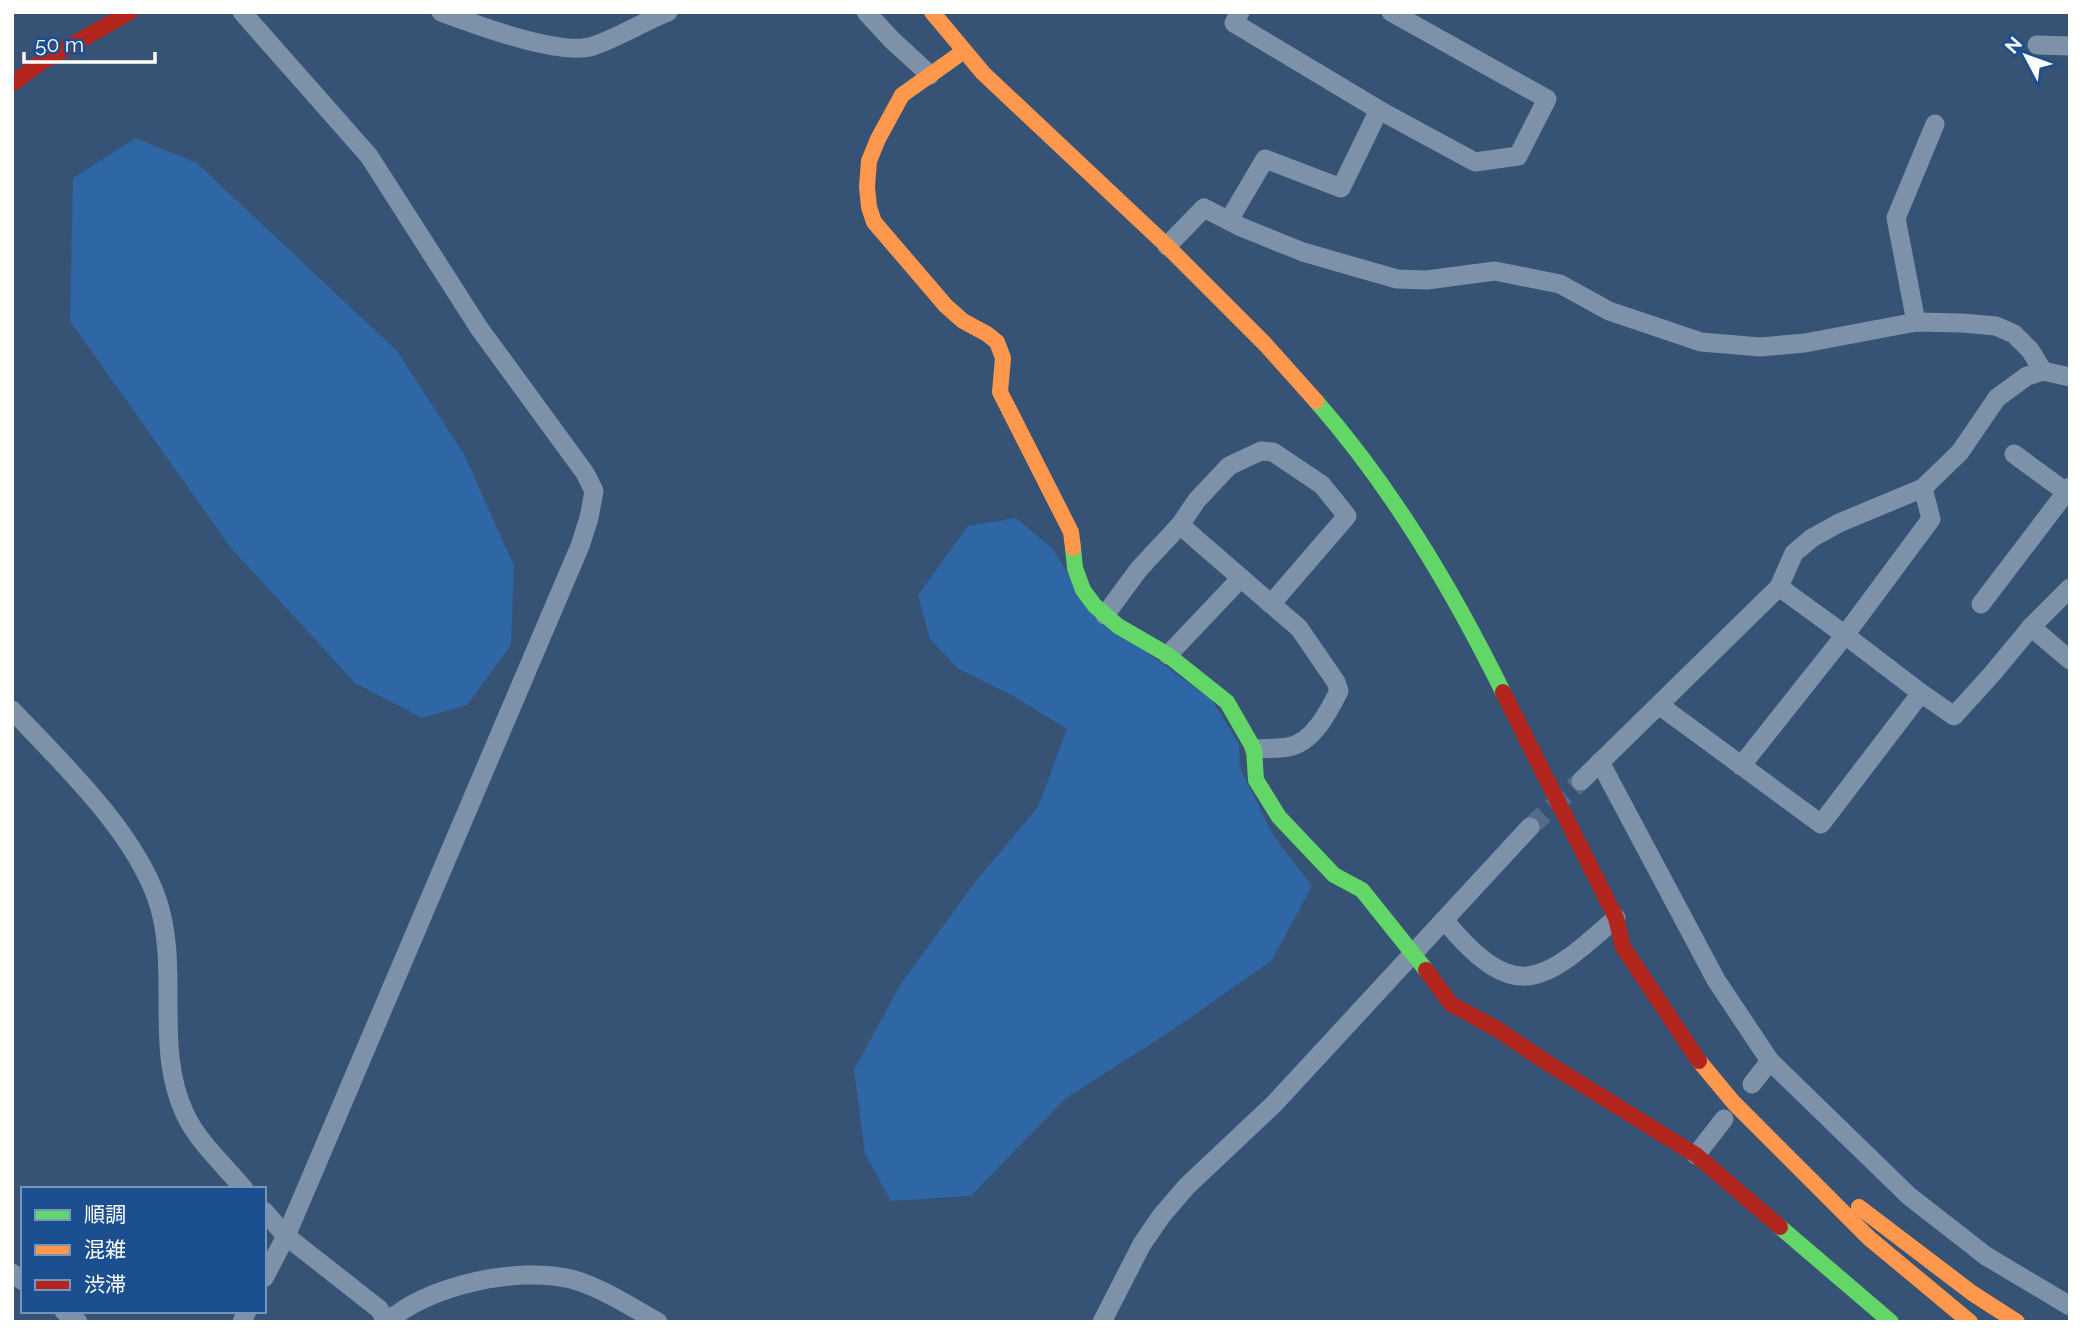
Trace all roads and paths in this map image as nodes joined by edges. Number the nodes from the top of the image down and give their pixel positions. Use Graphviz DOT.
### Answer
graph roads {
  1 [pos="131,12"];
  2 [pos="242,12"];
  3 [pos="441,12"];
  4 [pos="668,12"];
  5 [pos="866,12"];
  6 [pos="932,12"];
  7 [pos="1240,12"];
  8 [pos="1391,12"];
  9 [pos="2037,45"];
  10 [pos="2070,46"];
  11 [pos="964,51"];
  12 [pos="930,75"];
  13 [pos="12,84"];
  14 [pos="1379,110"];
  15 [pos="1936,124"];
  16 [pos="1229,220"];
  17 [pos="1167,246"];
  18 [pos="1916,322"];
  19 [pos="2043,371"];
  20 [pos="2070,377"];
  21 [pos="2014,454"];
  22 [pos="1923,488"];
  23 [pos="2068,490"];
  24 [pos="1180,526"];
  25 [pos="1241,578"];
  26 [pos="1779,587"];
  27 [pos="2070,588"];
  28 [pos="1271,604"];
  29 [pos="1981,604"];
  30 [pos="1105,615"];
  31 [pos="2031,627"];
  32 [pos="1845,635"];
  33 [pos="1168,655"];
  34 [pos="2070,660"];
  35 [pos="1921,693"];
  36 [pos="1658,705"];
  37 [pos="12,710"];
  38 [pos="1254,749"];
  39 [pos="1600,762"];
  40 [pos="1741,766"];
  41 [pos="1581,781"];
  42 [pos="1530,827"];
  43 [pos="1616,918"];
  44 [pos="1445,920"];
  45 [pos="1413,952"];
  46 [pos="1770,1061"];
  47 [pos="1752,1084"];
  48 [pos="1724,1119"];
  49 [pos="1696,1155"];
  50 [pos="242,1187"];
  51 [pos="266,1214"];
  52 [pos="286,1236"];
  53 [pos="266,1274"];
  54 [pos="2070,1306"];
  55 [pos="385,1322"];
  56 [pos="658,1322"];
  57 [pos="1102,1322"];
  58 [pos="1891,1322"];
  59 [pos="1970,1322"];
  60 [pos="2017,1322"];
  1 -- 13 [label="street"];
  2 -- 52 [label="street"];
  3 -- 4 [label="street"];
  5 -- 12 [label="street"];
  6 -- 11 [label="street"];
  7 -- 14 [label="street"];
  8 -- 14 [label="street"];
  9 -- 10 [label="street"];
  11 -- 12 [label="street"];
  11 -- 17 [label="street"];
  12 -- 30 [label="street"];
  14 -- 16 [label="street"];
  15 -- 18 [label="street"];
  16 -- 17 [label="street"];
  16 -- 18 [label="street"];
  17 -- 43 [label="street"];
  18 -- 19 [label="street"];
  19 -- 20 [label="street"];
  19 -- 22 [label="street"];
  21 -- 23 [label="street"];
  22 -- 26 [label="street"];
  22 -- 32 [label="street"];
  23 -- 29 [label="street"];
  24 -- 25 [label="street"];
  24 -- 28 [label="street"];
  24 -- 30 [label="street"];
  25 -- 28 [label="street"];
  25 -- 33 [label="street"];
  26 -- 32 [label="street"];
  26 -- 36 [label="street"];
  27 -- 31 [label="street"];
  28 -- 38 [label="street"];
  30 -- 33 [label="street"];
  31 -- 34 [label="street"];
  31 -- 35 [label="street"];
  32 -- 35 [label="street"];
  32 -- 40 [label="street"];
  33 -- 38 [label="street"];
  35 -- 40 [label="street"];
  36 -- 39 [label="street"];
  36 -- 40 [label="street"];
  37 -- 50 [label="street"];
  38 -- 45 [label="street"];
  39 -- 41 [label="street"];
  39 -- 46 [label="street"];
  42 -- 44 [label="street"];
  43 -- 44 [label="street"];
  43 -- 59 [label="street"];
  43 -- 60 [label="street"];
  44 -- 45 [label="street"];
  45 -- 49 [label="street"];
  45 -- 57 [label="street"];
  46 -- 47 [label="street"];
  46 -- 54 [label="street"];
  48 -- 49 [label="street"];
  49 -- 58 [label="street"];
  51 -- 52 [label="street"];
  52 -- 53 [label="street"];
  52 -- 55 [label="street"];
  55 -- 56 [label="street"];
}
